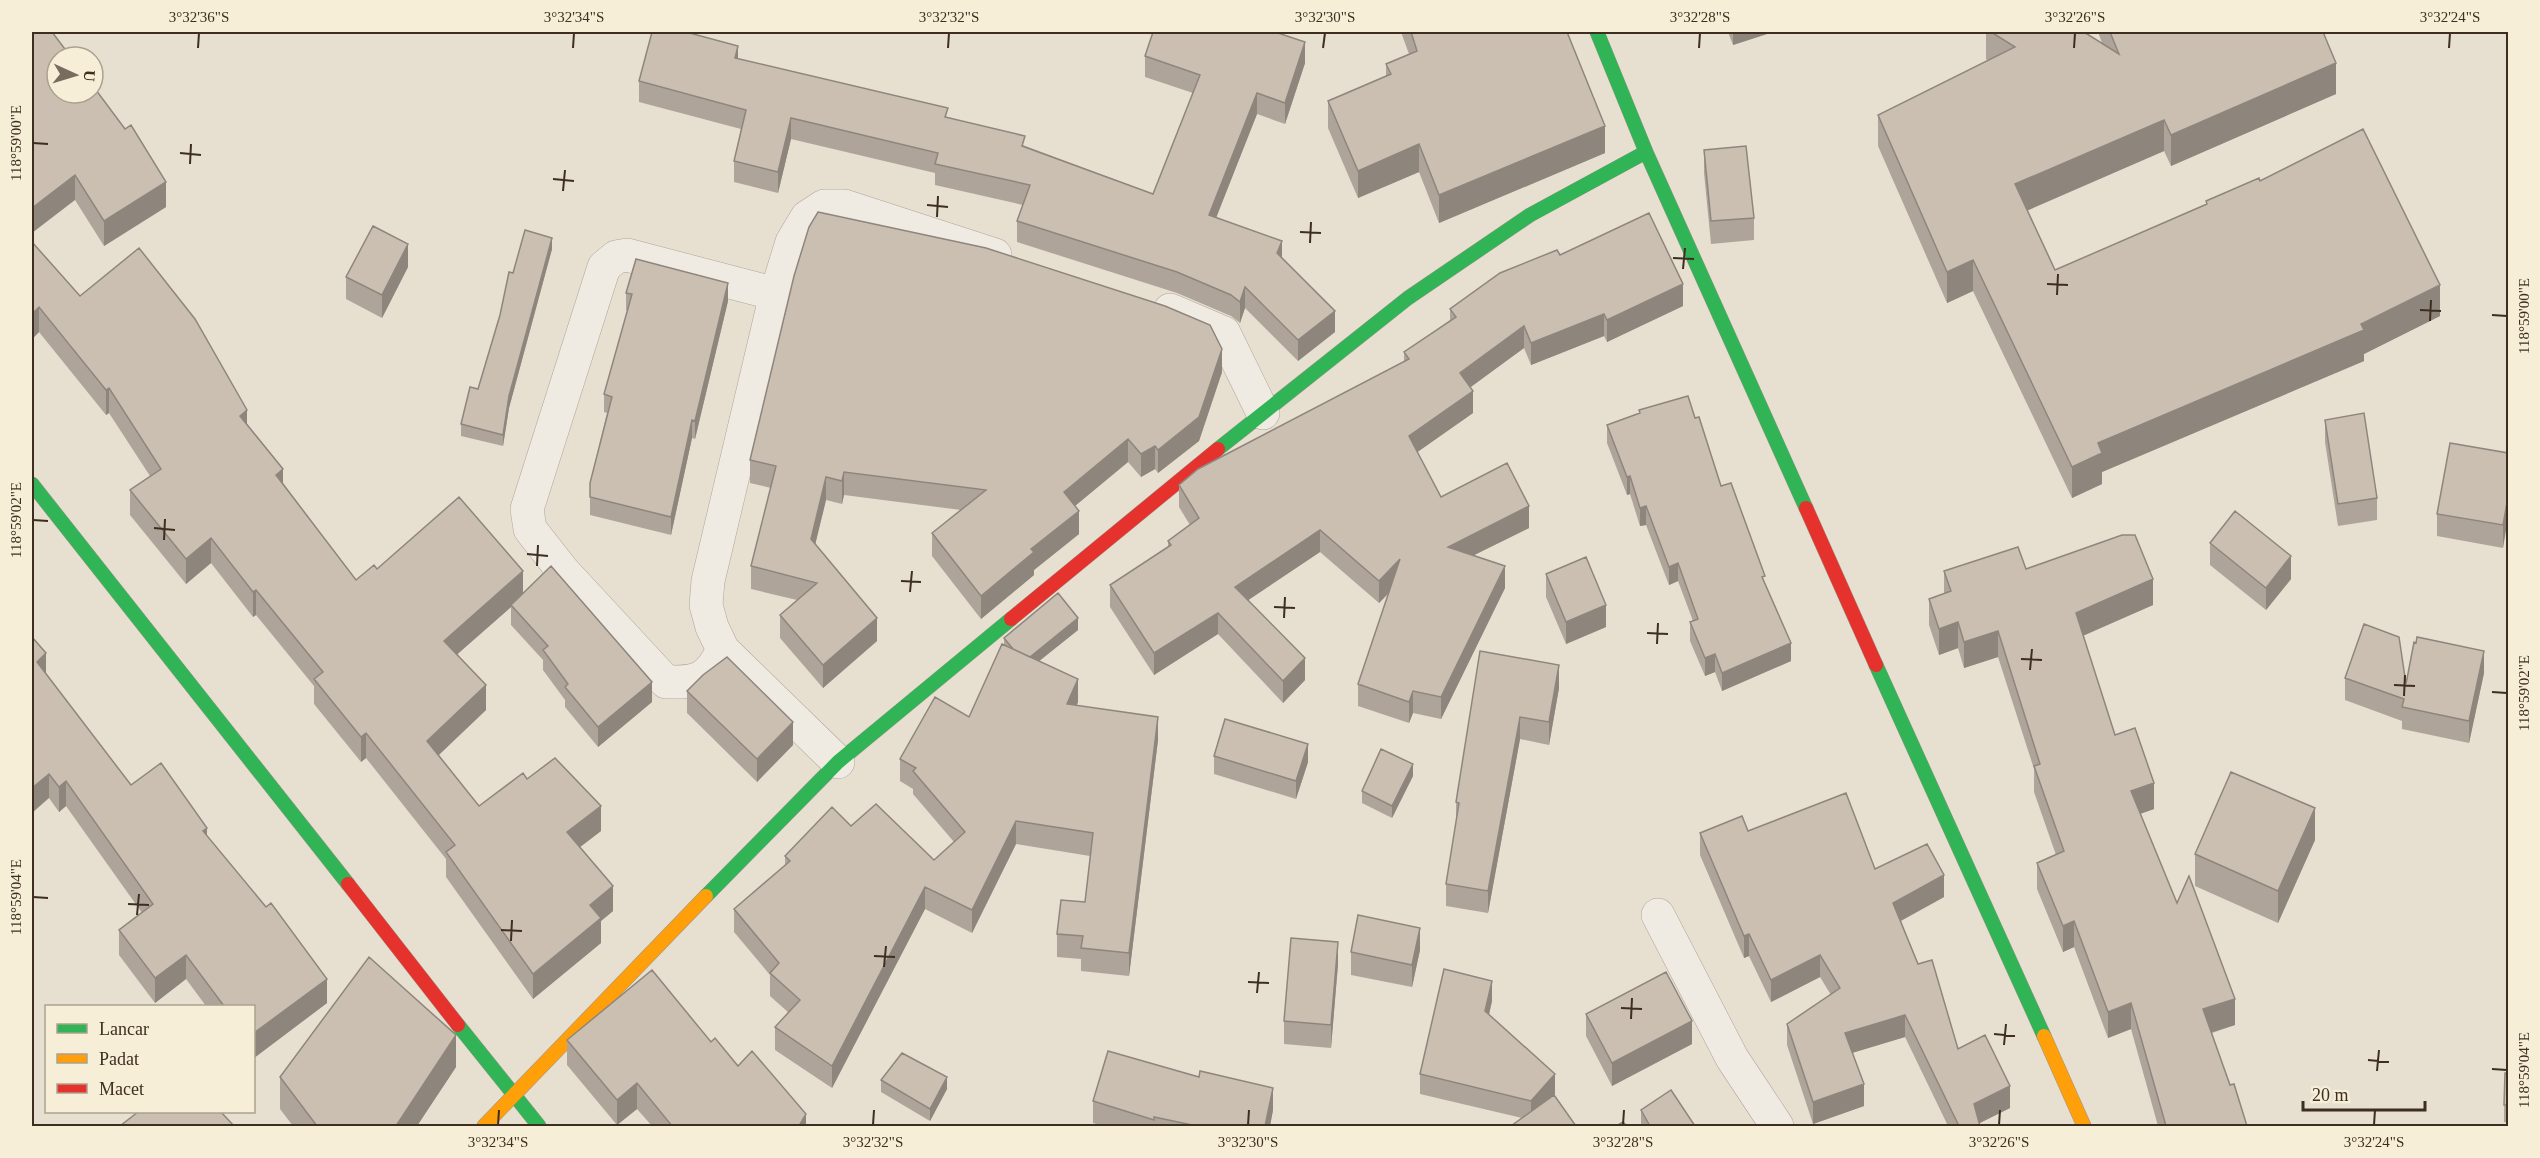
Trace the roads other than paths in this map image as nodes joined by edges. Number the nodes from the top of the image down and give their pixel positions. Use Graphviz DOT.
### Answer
graph roads {
  1 [pos="1598,32"];
  2 [pos="1646,152"];
  3 [pos="1024,264"];
  4 [pos="776,294"];
  5 [pos="1140,301"];
  6 [pos="1263,413"];
  7 [pos="32,484"];
  8 [pos="723,650"];
  9 [pos="838,762"];
  10 [pos="1658,915"];
  11 [pos="513,1097"];
  12 [pos="484,1126"];
  13 [pos="539,1126"];
  14 [pos="1777,1126"];
  15 [pos="2084,1126"];
  1 -- 2 [label="main road"];
  2 -- 6 [label="main road"];
  2 -- 15 [label="main road"];
  3 -- 4 [label="street"];
  4 -- 8 [label="street"];
  4 -- 8 [label="street"];
  5 -- 6 [label="street"];
  6 -- 9 [label="main road"];
  7 -- 11 [label="main road"];
  8 -- 9 [label="street"];
  9 -- 11 [label="main road"];
  10 -- 14 [label="street"];
  11 -- 12 [label="main road"];
  11 -- 13 [label="main road"];
}
